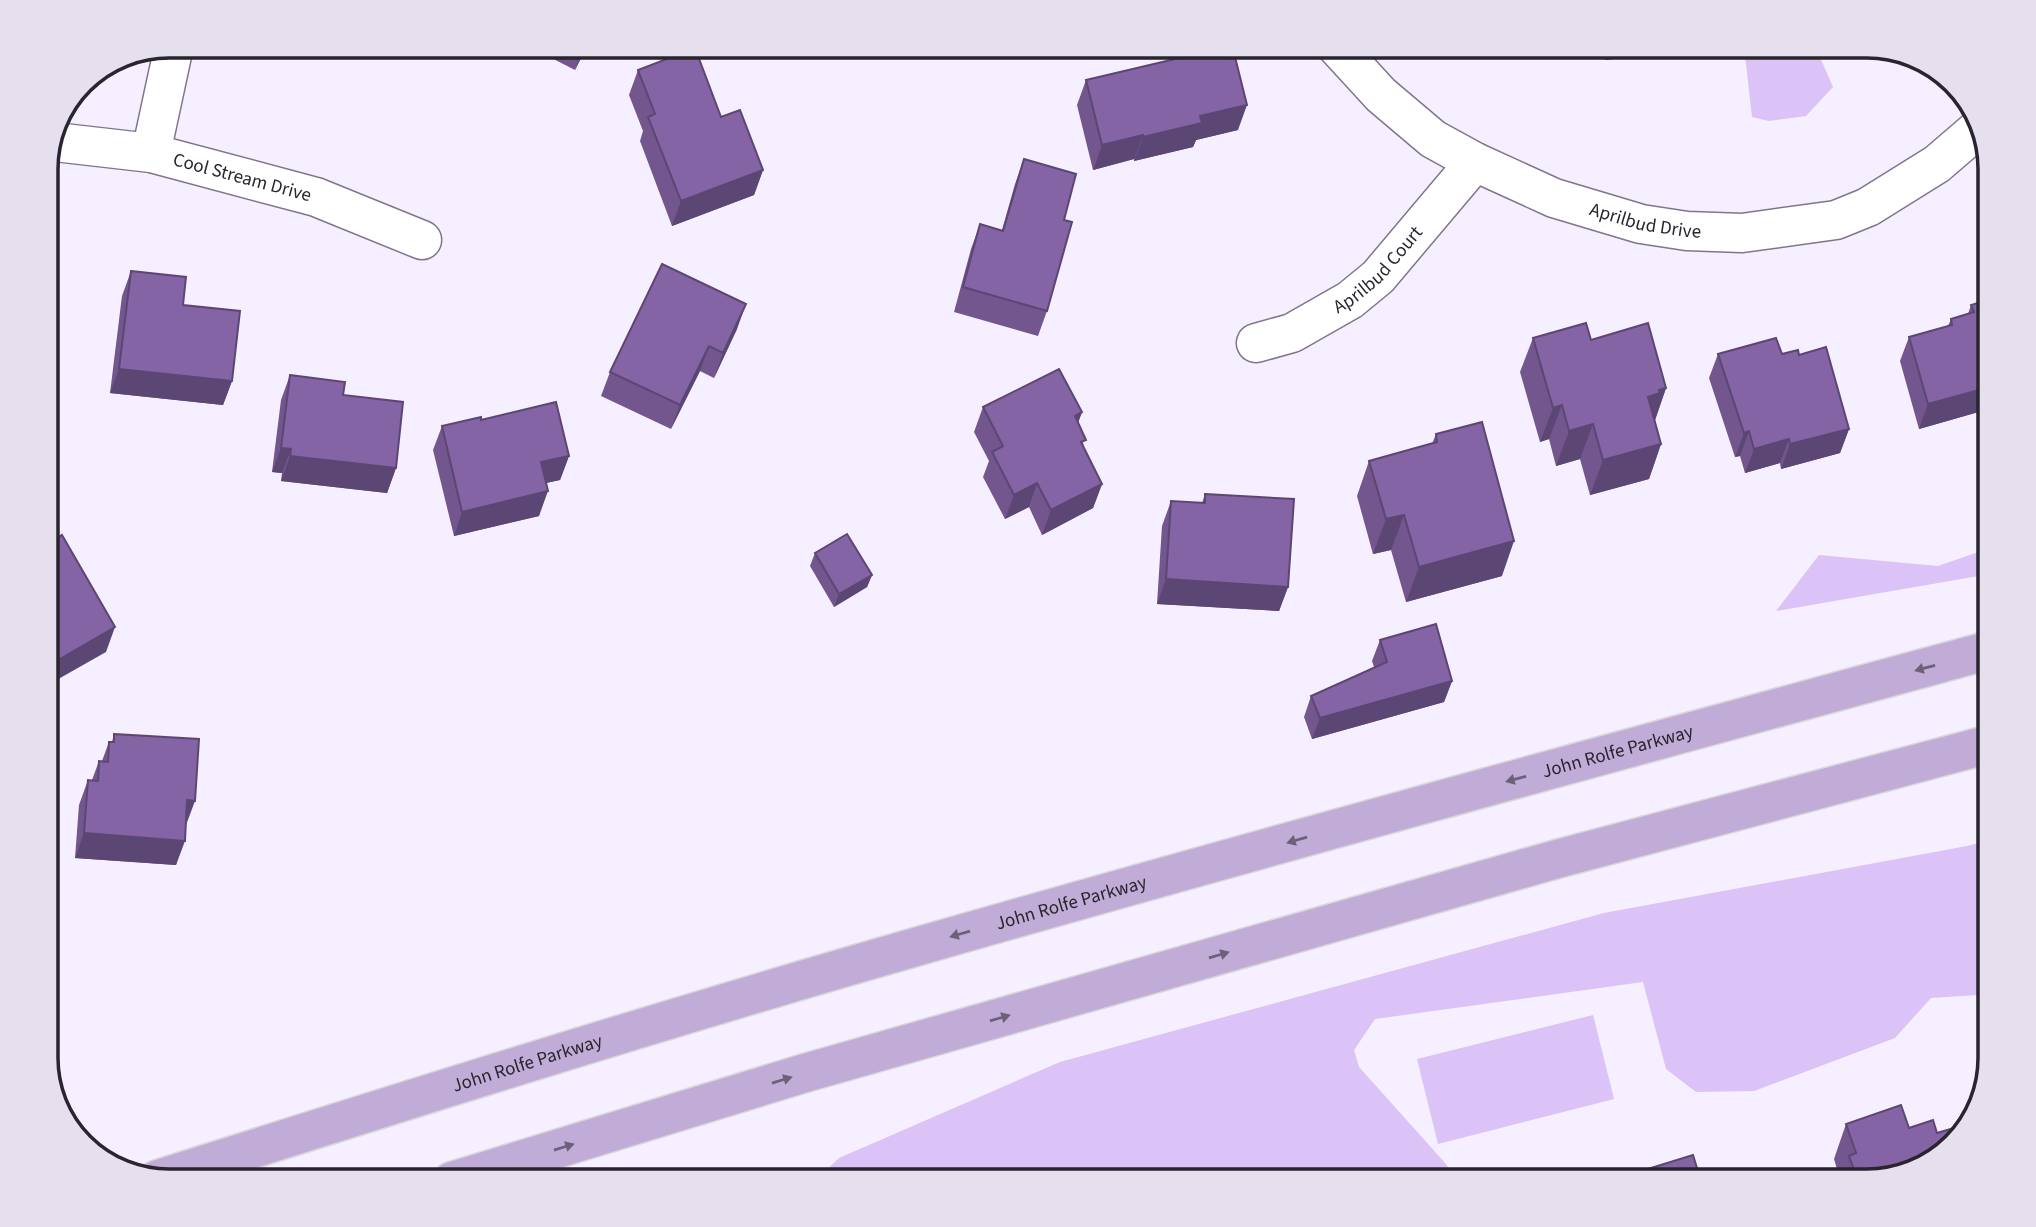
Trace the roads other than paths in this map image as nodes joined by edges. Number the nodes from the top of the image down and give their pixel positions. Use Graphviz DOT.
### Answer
graph roads {
  1 [pos="171,58"];
  2 [pos="1347,58"];
  3 [pos="1972,134"];
  4 [pos="62,143"];
  5 [pos="151,153"];
  6 [pos="1475,162"];
  7 [pos="422,240"];
  8 [pos="1256,343"];
  9 [pos="1978,653"];
  10 [pos="1978,747"];
  11 [pos="190,1169"];
  12 [pos="491,1169"];
  1 -- 5 [label="street"];
  2 -- 6 [label="street, Aprilbud Drive"];
  3 -- 6 [label="street, Aprilbud Drive"];
  4 -- 5 [label="street, Cool Stream Drive"];
  5 -- 7 [label="street, Cool Stream Drive"];
  6 -- 8 [label="street, Aprilbud Court"];
  9 -- 11 [label="main road, John Rolfe Parkway, one-way"];
  12 -- 10 [label="main road, one-way"];
}
